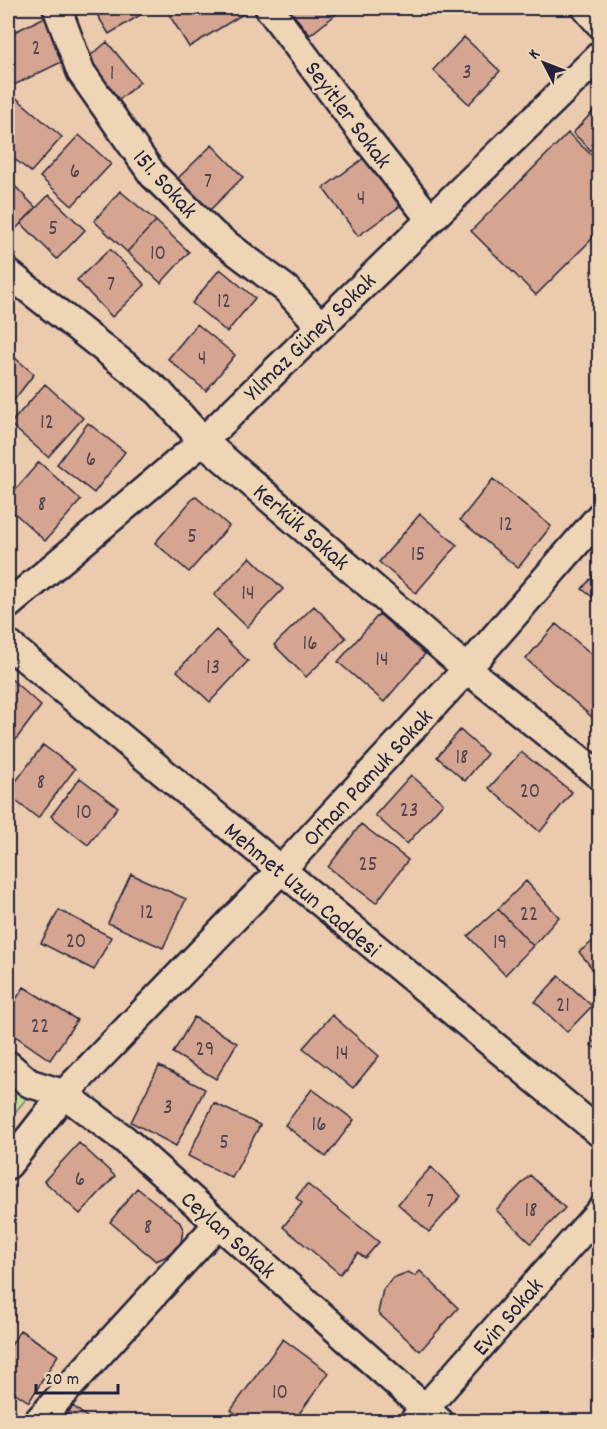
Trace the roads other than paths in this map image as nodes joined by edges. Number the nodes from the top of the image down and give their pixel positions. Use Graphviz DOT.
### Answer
graph roads {
  1 [pos="57,8"];
  2 [pos="269,8"];
  3 [pos="586,8"];
  4 [pos="600,24"];
  5 [pos="600,55"];
  6 [pos="430,219"];
  7 [pos="8,273"];
  8 [pos="320,325"];
  9 [pos="203,441"];
  10 [pos="600,516"];
  11 [pos="8,605"];
  12 [pos="8,644"];
  13 [pos="467,669"];
  14 [pos="600,776"];
  15 [pos="281,870"];
  16 [pos="8,1065"];
  17 [pos="64,1094"];
  18 [pos="600,1133"];
  19 [pos="8,1165"];
  20 [pos="600,1211"];
  21 [pos="218,1224"];
  22 [pos="426,1417"];
  23 [pos="38,1422"];
  1 -- 8 [label="street, 151. Sokak"];
  2 -- 6 [label="street, Seyitler Sokak"];
  3 -- 4 [label="street"];
  5 -- 6 [label="street, Yılmaz Güney Sokak"];
  6 -- 8 [label="street, Yılmaz Güney Sokak"];
  7 -- 9 [label="street, Kerkük Sokak"];
  8 -- 9 [label="street, Yılmaz Güney Sokak"];
  9 -- 11 [label="street, Yılmaz Güney Sokak"];
  9 -- 13 [label="street, Kerkük Sokak"];
  10 -- 13 [label="street, Orhan Pamuk Sokak"];
  12 -- 15 [label="street, Mehmet Uzun Caddesi"];
  13 -- 14 [label="street, Kerkük Sokak"];
  13 -- 15 [label="street, Orhan Pamuk Sokak"];
  15 -- 17 [label="street, Orhan Pamuk Sokak"];
  15 -- 18 [label="street, Mehmet Uzun Caddesi"];
  16 -- 17 [label="street, Ceylan Sokak"];
  17 -- 19 [label="street, Orhan Pamuk Sokak"];
  17 -- 21 [label="street, Ceylan Sokak"];
  20 -- 22 [label="street, Evin Sokak"];
  21 -- 22 [label="street, Ceylan Sokak"];
  21 -- 23 [label="street"];
}
